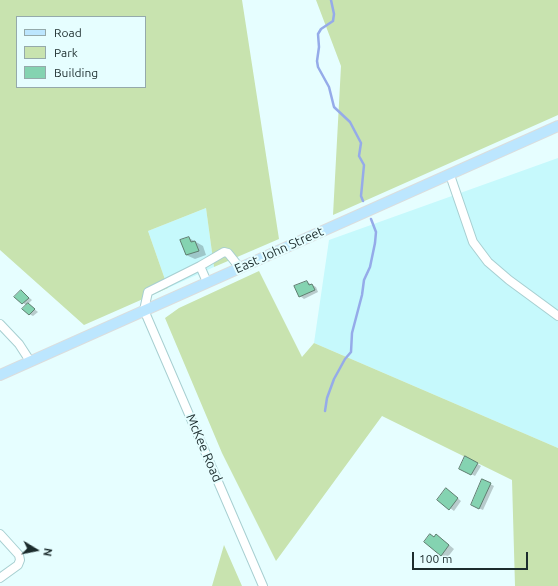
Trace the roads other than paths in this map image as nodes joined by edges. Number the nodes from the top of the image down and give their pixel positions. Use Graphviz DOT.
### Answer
graph roads {
  1 [pos="558,126"];
  2 [pos="450,174"];
  3 [pos="200,266"];
  4 [pos="240,268"];
  5 [pos="207,282"];
  6 [pos="144,310"];
  7 [pos="558,316"];
  8 [pos="0,324"];
  9 [pos="30,361"];
  10 [pos="0,375"];
  11 [pos="0,534"];
  12 [pos="0,578"];
  13 [pos="264,586"];
  1 -- 2 [label="main road, East John Street"];
  2 -- 4 [label="main road, East John Street"];
  2 -- 7 [label="street"];
  3 -- 4 [label="street"];
  3 -- 5 [label="street"];
  3 -- 6 [label="street"];
  4 -- 5 [label="main road, East John Street"];
  5 -- 6 [label="main road, East John Street"];
  6 -- 9 [label="main road, East John Street"];
  6 -- 13 [label="street, McKee Road"];
  8 -- 9 [label="street"];
  9 -- 10 [label="main road, East John Street"];
  11 -- 12 [label="street"];
}
